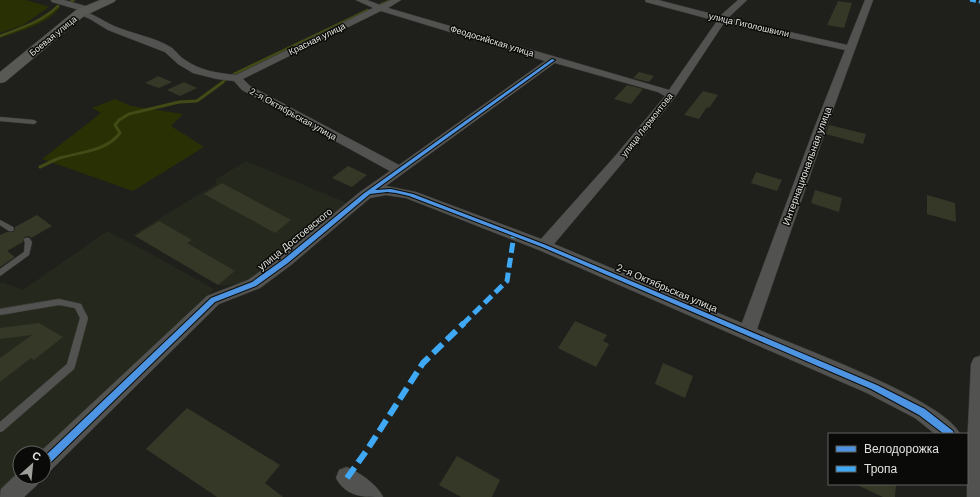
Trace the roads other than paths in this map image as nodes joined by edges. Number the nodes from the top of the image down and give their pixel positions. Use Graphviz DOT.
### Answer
graph roads {
  1 [pos="56,0"];
  2 [pos="110,0"];
  3 [pos="360,0"];
  4 [pos="397,0"];
  5 [pos="649,0"];
  6 [pos="743,0"];
  7 [pos="869,0"];
  8 [pos="380,8"];
  9 [pos="83,11"];
  10 [pos="722,20"];
  11 [pos="850,48"];
  12 [pos="554,60"];
  13 [pos="237,78"];
  14 [pos="0,79"];
  15 [pos="671,95"];
  16 [pos="0,119"];
  17 [pos="34,122"];
  18 [pos="399,170"];
  19 [pos="365,195"];
  20 [pos="0,222"];
  21 [pos="11,229"];
  22 [pos="27,240"];
  23 [pos="544,246"];
  24 [pos="0,273"];
  25 [pos="0,312"];
  26 [pos="748,333"];
  27 [pos="980,364"];
  28 [pos="0,428"];
  29 [pos="949,433"];
  30 [pos="975,452"];
  31 [pos="52,455"];
  32 [pos="347,478"];
  33 [pos="21,485"];
  34 [pos="9,497"];
  35 [pos="372,497"];
  36 [pos="978,497"];
  1 -- 9 [label="street"];
  2 -- 9 [label="street, Боевая улица"];
  3 -- 8 [label="street, Феодосийская улица"];
  4 -- 8 [label="street, Красная улица"];
  5 -- 10 [label="street, улица Гиголошвили"];
  6 -- 10 [label="street, улица Лермонтова"];
  7 -- 11 [label="street, Интернациональная улица"];
  8 -- 12 [label="street, Феодосийская улица"];
  8 -- 13 [label="street, Красная улица"];
  9 -- 13 [label="street"];
  9 -- 14 [label="street, Боевая улица"];
  10 -- 11 [label="street, улица Гиголошвили"];
  10 -- 15 [label="street, улица Лермонтова"];
  11 -- 26 [label="street, Интернациональная улица"];
  12 -- 15 [label="street, Феодосийская улица"];
  12 -- 18 [label="street, улица Достоевского"];
  13 -- 18 [label="street, 2-я Октябрьская улица"];
  15 -- 23 [label="street, улица Лермонтова"];
  16 -- 17 [label="lane"];
  18 -- 19 [label="street, улица Достоевского"];
  19 -- 23 [label="street, 2-я Октябрьская улица"];
  19 -- 31 [label="street, улица Достоевского"];
  20 -- 21 [label="lane"];
  22 -- 24 [label="lane"];
  23 -- 26 [label="street, 2-я Октябрьская улица"];
  25 -- 28 [label="lane"];
  26 -- 29 [label="street, 2-я Октябрьская улица"];
  27 -- 30 [label="street"];
  30 -- 36 [label="street"];
  32 -- 35 [label="street"];
  33 -- 34 [label="street"];
}
